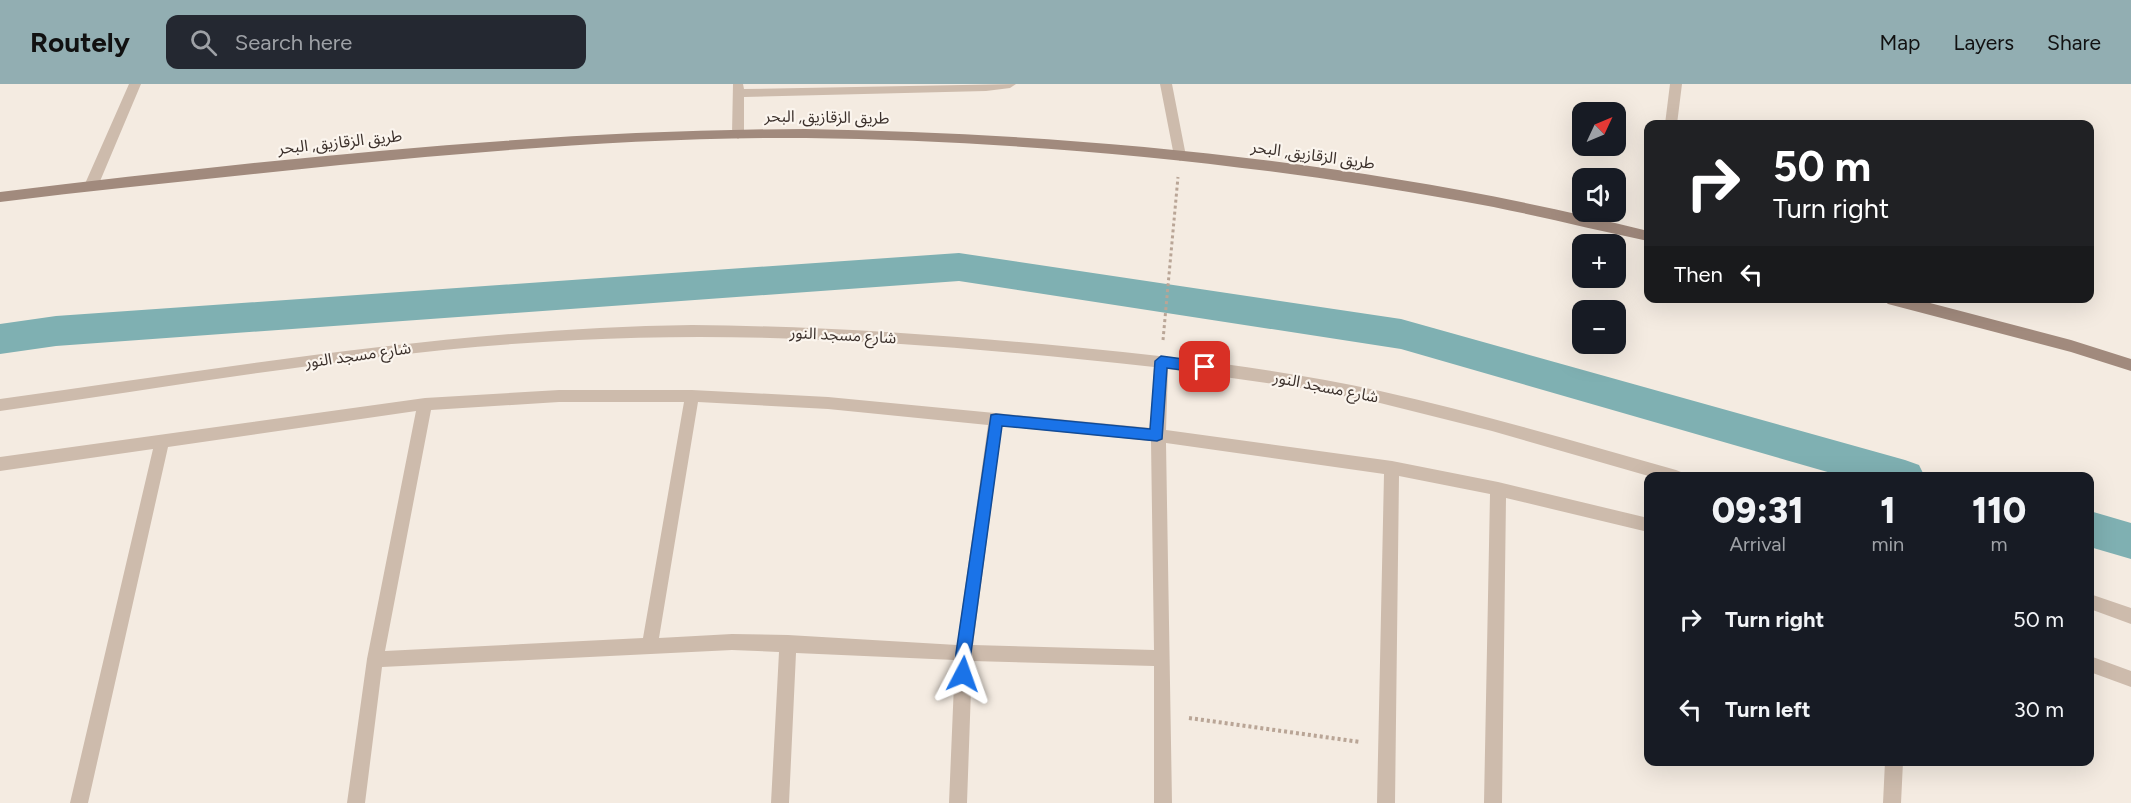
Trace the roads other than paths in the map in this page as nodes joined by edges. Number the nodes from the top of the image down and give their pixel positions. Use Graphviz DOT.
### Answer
graph roads {
  1 [pos="135,84"];
  2 [pos="1010,84"];
  3 [pos="1166,84"];
  4 [pos="1676,84"];
  5 [pos="739,89"];
  6 [pos="1672,120"];
  7 [pos="738,134"];
  8 [pos="1180,156"];
  9 [pos="91,186"];
  10 [pos="0,197"];
  11 [pos="1644,235"];
  12 [pos="1907,303"];
  13 [pos="1161,361"];
  14 [pos="2131,365"];
  15 [pos="692,396"];
  16 [pos="425,404"];
  17 [pos="0,405"];
  18 [pos="996,419"];
  19 [pos="1157,435"];
  20 [pos="162,441"];
  21 [pos="0,464"];
  22 [pos="1392,468"];
  23 [pos="1658,472"];
  24 [pos="1498,489"];
  25 [pos="1644,524"];
  26 [pos="2094,603"];
  27 [pos="2131,616"];
  28 [pos="788,643"];
  29 [pos="650,645"];
  30 [pos="964,653"];
  31 [pos="375,658"];
  32 [pos="1161,658"];
  33 [pos="2094,665"];
  34 [pos="2131,679"];
  35 [pos="1894,766"];
  36 [pos="79,803"];
  37 [pos="356,803"];
  38 [pos="780,803"];
  39 [pos="958,803"];
  40 [pos="1163,803"];
  41 [pos="1386,803"];
  42 [pos="1493,803"];
  43 [pos="1892,803"];
  1 -- 9 [label="street"];
  2 -- 5 [label="street"];
  3 -- 8 [label="street"];
  4 -- 6 [label="street"];
  5 -- 7 [label="street"];
  7 -- 8 [label="main road, طريق الزقازيق, البحر"];
  7 -- 9 [label="main road, طريق الزقازيق, البحر"];
  8 -- 11 [label="main road, طريق الزقازيق, البحر"];
  9 -- 10 [label="main road, طريق الزقازيق, البحر"];
  12 -- 14 [label="main road"];
  13 -- 17 [label="street, شارع مسجد النور"];
  13 -- 19 [label="street"];
  13 -- 23 [label="street, شارع مسجد النور"];
  15 -- 16 [label="street"];
  15 -- 18 [label="street"];
  15 -- 29 [label="street"];
  16 -- 20 [label="street"];
  16 -- 31 [label="street"];
  18 -- 19 [label="street"];
  18 -- 30 [label="street"];
  19 -- 22 [label="street"];
  19 -- 32 [label="street"];
  20 -- 21 [label="street"];
  20 -- 36 [label="street"];
  22 -- 24 [label="street"];
  22 -- 41 [label="street"];
  24 -- 25 [label="street"];
  24 -- 42 [label="street"];
  26 -- 27 [label="street"];
  28 -- 29 [label="street"];
  28 -- 30 [label="street"];
  28 -- 38 [label="street"];
  29 -- 31 [label="street"];
  30 -- 32 [label="street"];
  30 -- 39 [label="street"];
  31 -- 37 [label="street"];
  32 -- 40 [label="street"];
  33 -- 34 [label="street"];
  35 -- 43 [label="street"];
}
